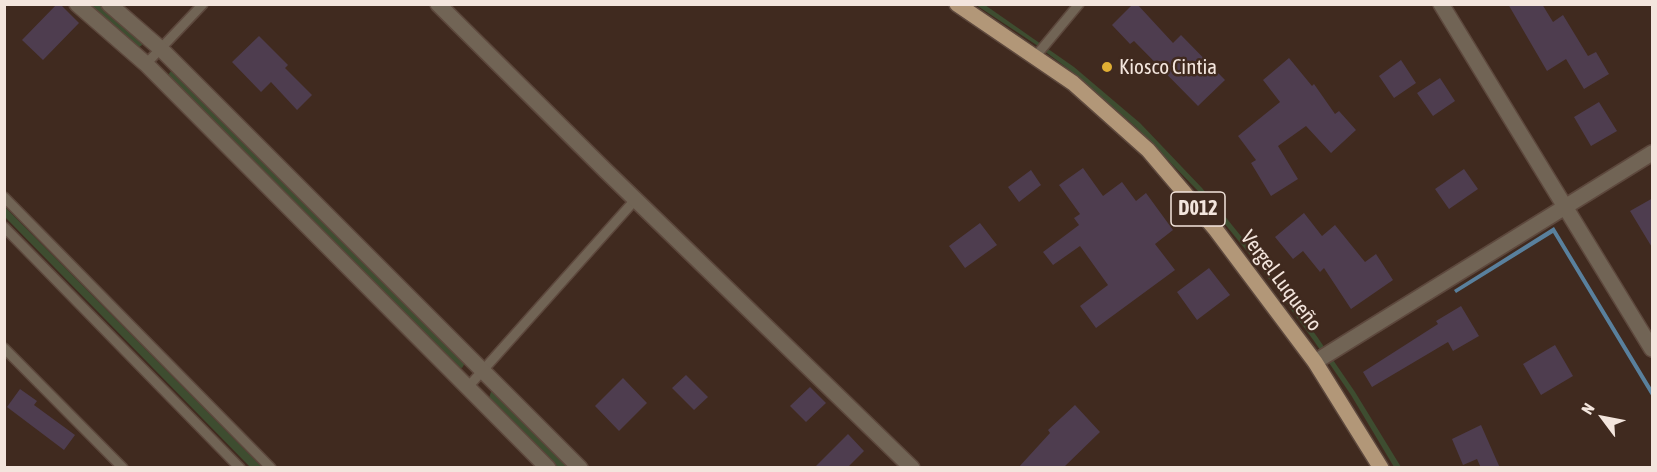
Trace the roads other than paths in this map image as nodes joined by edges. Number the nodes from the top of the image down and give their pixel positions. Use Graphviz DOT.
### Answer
graph roads {
  1 [pos="77,4"];
  2 [pos="109,4"];
  3 [pos="203,4"];
  4 [pos="438,4"];
  5 [pos="957,4"];
  6 [pos="1079,4"];
  7 [pos="1441,4"];
  8 [pos="161,49"];
  9 [pos="1035,57"];
  10 [pos="146,64"];
  11 [pos="1653,153"];
  12 [pos="4,197"];
  13 [pos="635,200"];
  14 [pos="1566,206"];
  15 [pos="4,228"];
  16 [pos="4,348"];
  17 [pos="1653,349"];
  18 [pos="1316,362"];
  19 [pos="483,370"];
  20 [pos="468,387"];
  21 [pos="123,468"];
  22 [pos="240,468"];
  23 [pos="271,468"];
  24 [pos="549,468"];
  25 [pos="579,468"];
  26 [pos="912,468"];
  27 [pos="1381,468"];
  1 -- 10 [label="street"];
  2 -- 8 [label="street"];
  3 -- 8 [label="lane"];
  4 -- 13 [label="street"];
  5 -- 9 [label="main road, Vergel Luqueño / D012"];
  6 -- 9 [label="lane"];
  7 -- 14 [label="street"];
  8 -- 10 [label="lane"];
  8 -- 19 [label="street"];
  9 -- 18 [label="main road, Vergel Luqueño / D012"];
  10 -- 20 [label="street"];
  11 -- 14 [label="street"];
  12 -- 23 [label="lane"];
  13 -- 19 [label="lane"];
  13 -- 26 [label="street"];
  14 -- 17 [label="street"];
  14 -- 18 [label="street"];
  15 -- 22 [label="lane"];
  16 -- 21 [label="lane"];
  18 -- 27 [label="main road, Vergel Luqueño / D012"];
  19 -- 20 [label="lane"];
  19 -- 25 [label="street"];
  20 -- 24 [label="street"];
}
